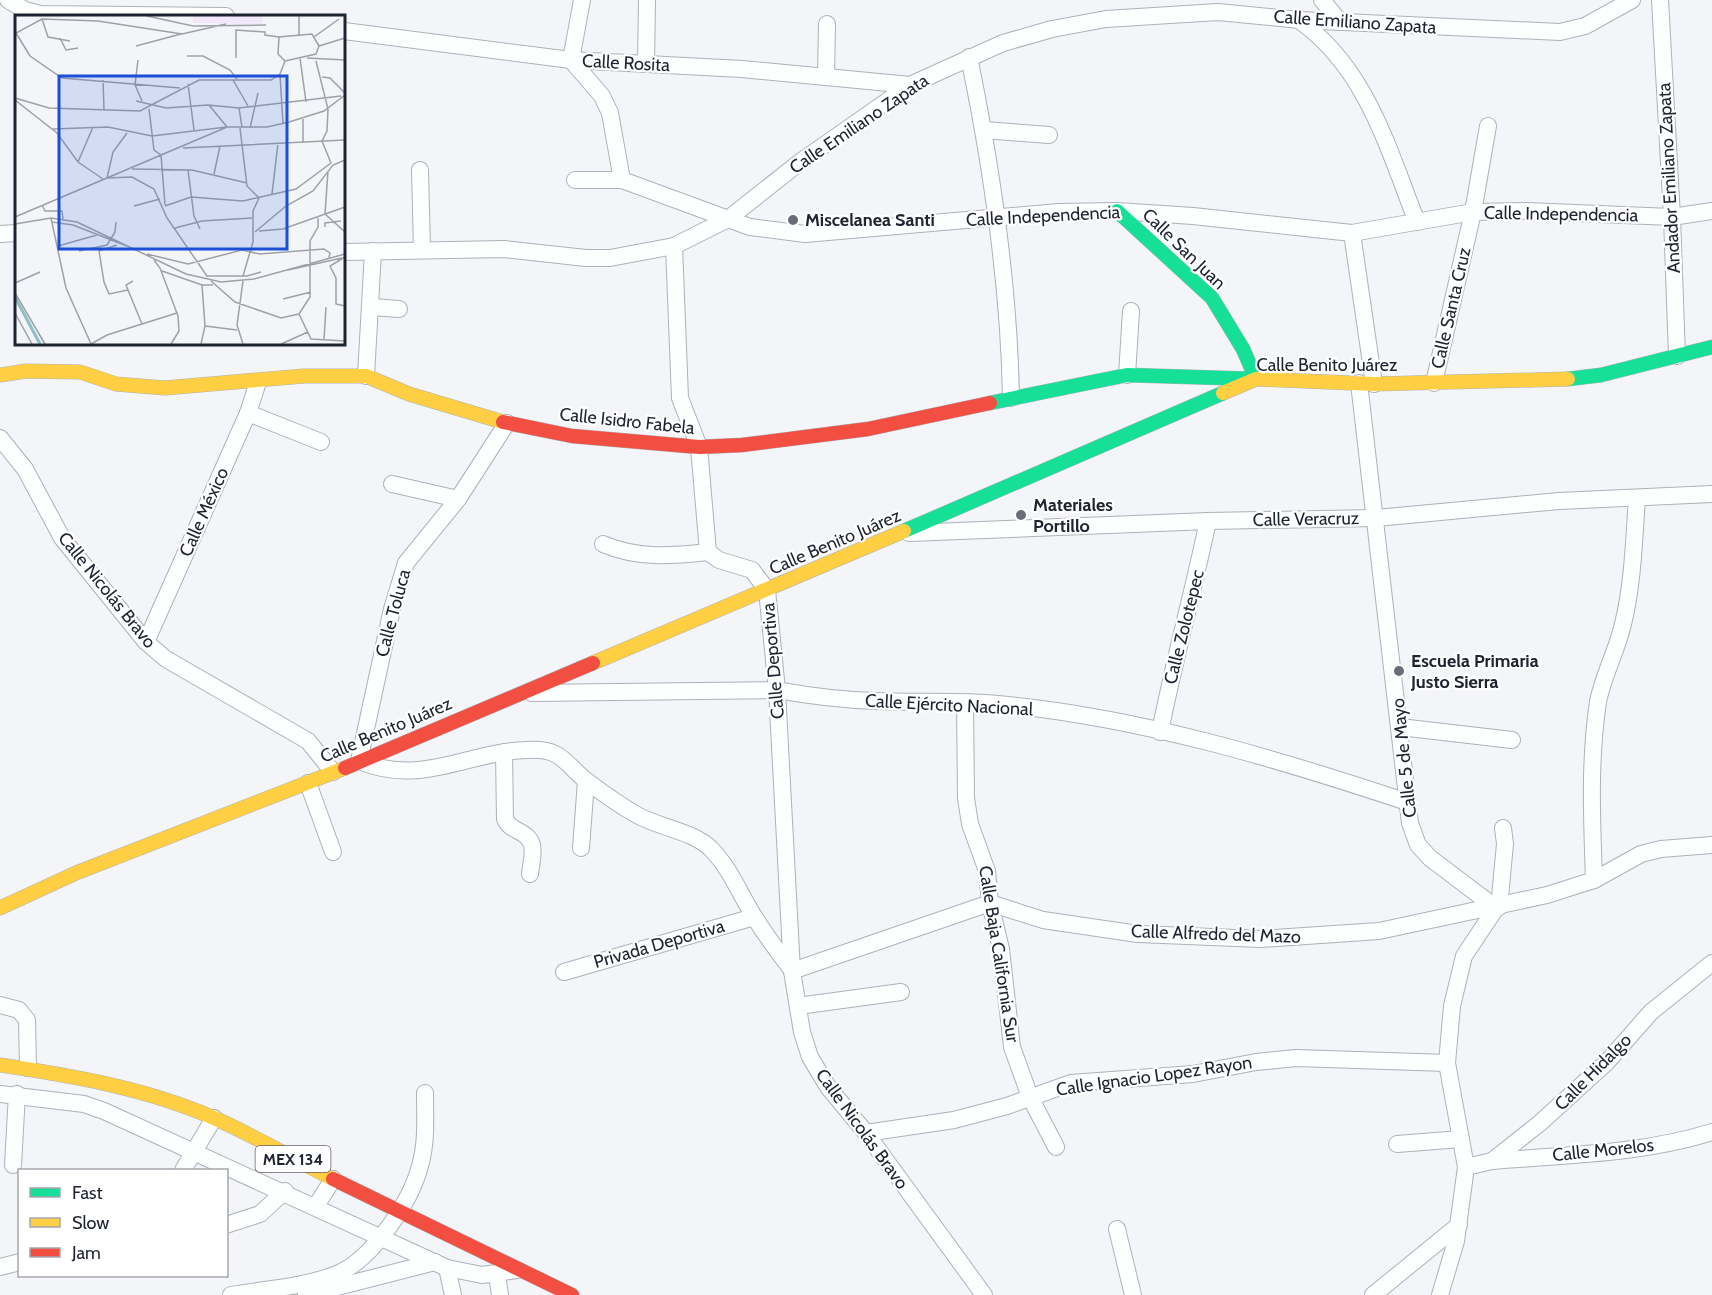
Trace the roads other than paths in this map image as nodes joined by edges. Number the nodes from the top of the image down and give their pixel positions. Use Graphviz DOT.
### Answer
graph roads {
  1 [pos="8,0"];
  2 [pos="582,0"];
  3 [pos="647,0"];
  4 [pos="1322,0"];
  5 [pos="1632,0"];
  6 [pos="1660,0"];
  7 [pos="206,15"];
  8 [pos="1300,20"];
  9 [pos="1340,22"];
  10 [pos="827,24"];
  11 [pos="345,31"];
  12 [pos="969,57"];
  13 [pos="571,60"];
  14 [pos="646,64"];
  15 [pos="826,76"];
  16 [pos="910,85"];
  17 [pos="1488,126"];
  18 [pos="984,130"];
  19 [pos="1049,135"];
  20 [pos="420,170"];
  21 [pos="575,180"];
  22 [pos="622,180"];
  23 [pos="1117,211"];
  24 [pos="1712,211"];
  25 [pos="1473,212"];
  26 [pos="997,217"];
  27 [pos="1672,217"];
  28 [pos="728,219"];
  29 [pos="1417,222"];
  30 [pos="15,233"];
  31 [pos="1352,233"];
  32 [pos="0,234"];
  33 [pos="674,246"];
  34 [pos="422,250"];
  35 [pos="373,251"];
  36 [pos="345,252"];
  37 [pos="372,307"];
  38 [pos="399,309"];
  39 [pos="1131,312"];
  40 [pos="1712,347"];
  41 [pos="1677,356"];
  42 [pos="0,375"];
  43 [pos="1127,375"];
  44 [pos="366,376"];
  45 [pos="1256,379"];
  46 [pos="258,382"];
  47 [pos="1366,383"];
  48 [pos="1434,383"];
  49 [pos="1011,398"];
  50 [pos="248,413"];
  51 [pos="507,423"];
  52 [pos="0,438"];
  53 [pos="321,442"];
  54 [pos="699,447"];
  55 [pos="392,484"];
  56 [pos="1712,494"];
  57 [pos="1637,498"];
  58 [pos="458,499"];
  59 [pos="1376,518"];
  60 [pos="1209,521"];
  61 [pos="899,534"];
  62 [pos="603,544"];
  63 [pos="708,552"];
  64 [pos="767,590"];
  65 [pos="146,642"];
  66 [pos="777,690"];
  67 [pos="516,693"];
  68 [pos="965,703"];
  69 [pos="1400,727"];
  70 [pos="1160,732"];
  71 [pos="1512,740"];
  72 [pos="504,752"];
  73 [pos="358,761"];
  74 [pos="333,772"];
  75 [pos="586,781"];
  76 [pos="308,783"];
  77 [pos="1407,802"];
  78 [pos="1503,828"];
  79 [pos="1712,845"];
  80 [pos="581,848"];
  81 [pos="333,852"];
  82 [pos="530,874"];
  83 [pos="1594,880"];
  84 [pos="990,903"];
  85 [pos="1497,907"];
  86 [pos="0,908"];
  87 [pos="754,917"];
  88 [pos="1712,963"];
  89 [pos="792,971"];
  90 [pos="564,972"];
  91 [pos="902,992"];
  92 [pos="0,1005"];
  93 [pos="798,1006"];
  94 [pos="1447,1063"];
  95 [pos="0,1065"];
  96 [pos="28,1068"];
  97 [pos="425,1093"];
  98 [pos="0,1094"];
  99 [pos="17,1094"];
  100 [pos="1030,1097"];
  101 [pos="214,1118"];
  102 [pos="866,1132"];
  103 [pos="1712,1132"];
  104 [pos="1461,1139"];
  105 [pos="1396,1144"];
  106 [pos="1056,1147"];
  107 [pos="194,1153"];
  108 [pos="1492,1161"];
  109 [pos="13,1165"];
  110 [pos="1466,1167"];
  111 [pos="184,1169"];
  112 [pos="333,1179"];
  113 [pos="285,1191"];
  114 [pos="316,1206"];
  115 [pos="398,1212"];
  116 [pos="228,1224"];
  117 [pos="1459,1225"];
  118 [pos="1117,1229"];
  119 [pos="382,1236"];
  120 [pos="18,1262"];
  121 [pos="441,1265"];
  122 [pos="0,1267"];
  123 [pos="517,1270"];
  124 [pos="497,1275"];
  125 [pos="979,1294"];
  126 [pos="231,1295"];
  127 [pos="306,1295"];
  128 [pos="453,1295"];
  129 [pos="500,1295"];
  130 [pos="572,1295"];
  131 [pos="1133,1295"];
  132 [pos="1373,1295"];
  133 [pos="1440,1295"];
  1 -- 7 [label="street"];
  2 -- 13 [label="street"];
  3 -- 14 [label="street"];
  4 -- 9 [label="street"];
  5 -- 9 [label="street, Calle Emiliano Zapata"];
  6 -- 27 [label="street, Andador Emiliano Zapata"];
  8 -- 9 [label="street, Calle Emiliano Zapata"];
  8 -- 12 [label="street, Calle Emiliano Zapata"];
  8 -- 29 [label="street"];
  10 -- 15 [label="street"];
  11 -- 13 [label="street, Calle Rosita"];
  12 -- 16 [label="street, Calle Emiliano Zapata"];
  12 -- 18 [label="street"];
  13 -- 14 [label="street, Calle Rosita"];
  13 -- 22 [label="street"];
  14 -- 15 [label="street, Calle Rosita"];
  15 -- 16 [label="street, Calle Rosita"];
  16 -- 28 [label="street, Calle Emiliano Zapata"];
  17 -- 25 [label="street, Calle Santa Cruz"];
  18 -- 19 [label="street"];
  18 -- 26 [label="street"];
  20 -- 34 [label="street"];
  21 -- 22 [label="street"];
  22 -- 28 [label="street, Calle Independencia"];
  23 -- 26 [label="street, Calle Independencia"];
  23 -- 31 [label="street, Calle Independencia"];
  23 -- 45 [label="main road, Calle San Juan"];
  24 -- 27 [label="street, Calle Independencia"];
  25 -- 27 [label="street, Calle Independencia"];
  25 -- 29 [label="street, Calle Independencia"];
  25 -- 48 [label="street, Calle Santa Cruz"];
  26 -- 28 [label="street, Calle Independencia"];
  26 -- 49 [label="street"];
  27 -- 41 [label="street, Andador Emiliano Zapata"];
  28 -- 33 [label="street, Calle Emiliano Zapata"];
  29 -- 31 [label="street, Calle Independencia"];
  30 -- 32 [label="street"];
  31 -- 47 [label="street"];
  33 -- 34 [label="street, Calle Emiliano Zapata"];
  33 -- 54 [label="street"];
  34 -- 35 [label="street, Calle Emiliano Zapata"];
  35 -- 36 [label="street, Calle Emiliano Zapata"];
  35 -- 37 [label="street"];
  37 -- 38 [label="street"];
  37 -- 44 [label="street"];
  39 -- 43 [label="street"];
  40 -- 41 [label="main road, Calle Benito Juárez"];
  41 -- 48 [label="main road, Calle Benito Juárez"];
  42 -- 46 [label="main road, Calle Isidro Fabela"];
  43 -- 45 [label="main road, Calle Isidro Fabela"];
  43 -- 49 [label="main road, Calle Isidro Fabela"];
  44 -- 46 [label="main road, Calle Isidro Fabela"];
  44 -- 51 [label="main road, Calle Isidro Fabela"];
  45 -- 47 [label="main road, Calle Benito Juárez"];
  45 -- 61 [label="main road, Calle Benito Juárez"];
  46 -- 50 [label="street, Calle México"];
  47 -- 48 [label="main road, Calle Benito Juárez"];
  47 -- 59 [label="street, Calle 5 de Mayo"];
  49 -- 54 [label="main road, Calle Isidro Fabela"];
  50 -- 53 [label="street"];
  50 -- 65 [label="street, Calle México"];
  51 -- 54 [label="main road, Calle Isidro Fabela"];
  51 -- 58 [label="street, Calle Toluca"];
  52 -- 65 [label="street, Calle Nicolás Bravo"];
  54 -- 63 [label="street"];
  55 -- 58 [label="street"];
  56 -- 57 [label="street, Calle Veracruz"];
  57 -- 59 [label="street, Calle Veracruz"];
  57 -- 83 [label="street"];
  58 -- 73 [label="street, Calle Toluca"];
  59 -- 60 [label="street, Calle Veracruz"];
  59 -- 69 [label="street, Calle 5 de Mayo"];
  60 -- 61 [label="street, Calle Veracruz"];
  60 -- 70 [label="street, Calle Zolotepec"];
  61 -- 64 [label="main road, Calle Benito Juárez"];
  62 -- 63 [label="street"];
  63 -- 64 [label="street, Calle Deportiva"];
  64 -- 66 [label="street, Calle Deportiva"];
  64 -- 67 [label="main road, Calle Benito Juárez"];
  65 -- 74 [label="street, Calle Nicolás Bravo"];
  66 -- 67 [label="street, Calle Ejército Nacional"];
  66 -- 68 [label="street, Calle Ejército Nacional"];
  66 -- 89 [label="street, Calle Deportiva"];
  67 -- 73 [label="main road, Calle Benito Juárez"];
  68 -- 70 [label="street, Calle Ejército Nacional"];
  68 -- 84 [label="street, Calle Baja California Sur"];
  69 -- 71 [label="street"];
  69 -- 77 [label="street, Calle 5 de Mayo"];
  70 -- 77 [label="street, Calle Ejército Nacional"];
  72 -- 73 [label="street, Calle Nicolás Bravo"];
  72 -- 75 [label="street, Calle Nicolás Bravo"];
  72 -- 82 [label="street"];
  73 -- 74 [label="main road, Calle Benito Juárez"];
  74 -- 76 [label="main road, Calle Benito Juárez"];
  75 -- 80 [label="street"];
  75 -- 87 [label="street, Calle Nicolás Bravo"];
  76 -- 81 [label="street"];
  76 -- 86 [label="main road, Calle Benito Juárez"];
  77 -- 85 [label="street, Calle 5 de Mayo"];
  78 -- 85 [label="street"];
  79 -- 83 [label="street, Calle Alfredo del Mazo"];
  83 -- 85 [label="street, Calle Alfredo del Mazo"];
  84 -- 85 [label="street, Calle Alfredo del Mazo"];
  84 -- 89 [label="street"];
  84 -- 100 [label="street, Calle Baja California Sur"];
  85 -- 94 [label="street"];
  87 -- 89 [label="street, Calle Nicolás Bravo"];
  87 -- 90 [label="street, Privada Deportiva"];
  88 -- 108 [label="street, Calle Hidalgo"];
  89 -- 93 [label="street, Calle Nicolás Bravo"];
  91 -- 93 [label="street"];
  92 -- 96 [label="street"];
  93 -- 102 [label="street, Calle Nicolás Bravo"];
  94 -- 100 [label="street, Calle Ignacio Lopez Rayon"];
  94 -- 104 [label="street"];
  95 -- 96 [label="main road, MEX 134"];
  96 -- 101 [label="main road, MEX 134"];
  97 -- 115 [label="street"];
  98 -- 99 [label="street"];
  99 -- 107 [label="street"];
  99 -- 109 [label="street"];
  100 -- 102 [label="street, Calle Ignacio Lopez Rayon"];
  100 -- 106 [label="street, Calle Baja California Sur"];
  101 -- 107 [label="street"];
  101 -- 112 [label="main road, MEX 134"];
  102 -- 125 [label="street, Calle Nicolás Bravo"];
  103 -- 108 [label="street, Calle Morelos"];
  104 -- 105 [label="street"];
  104 -- 110 [label="street"];
  107 -- 111 [label="street"];
  107 -- 113 [label="street"];
  108 -- 110 [label="street, Calle Hidalgo"];
  110 -- 117 [label="street"];
  112 -- 114 [label="street"];
  112 -- 115 [label="main road, MEX 134"];
  113 -- 114 [label="street"];
  113 -- 116 [label="street"];
  114 -- 119 [label="street"];
  115 -- 119 [label="street"];
  115 -- 123 [label="main road, MEX 134"];
  117 -- 132 [label="street"];
  117 -- 133 [label="street"];
  118 -- 131 [label="street"];
  119 -- 121 [label="street"];
  119 -- 126 [label="street"];
  120 -- 122 [label="street"];
  121 -- 124 [label="street"];
  121 -- 127 [label="street"];
  121 -- 128 [label="street"];
  123 -- 124 [label="street"];
  123 -- 130 [label="main road, MEX 134"];
  124 -- 129 [label="street"];
}
